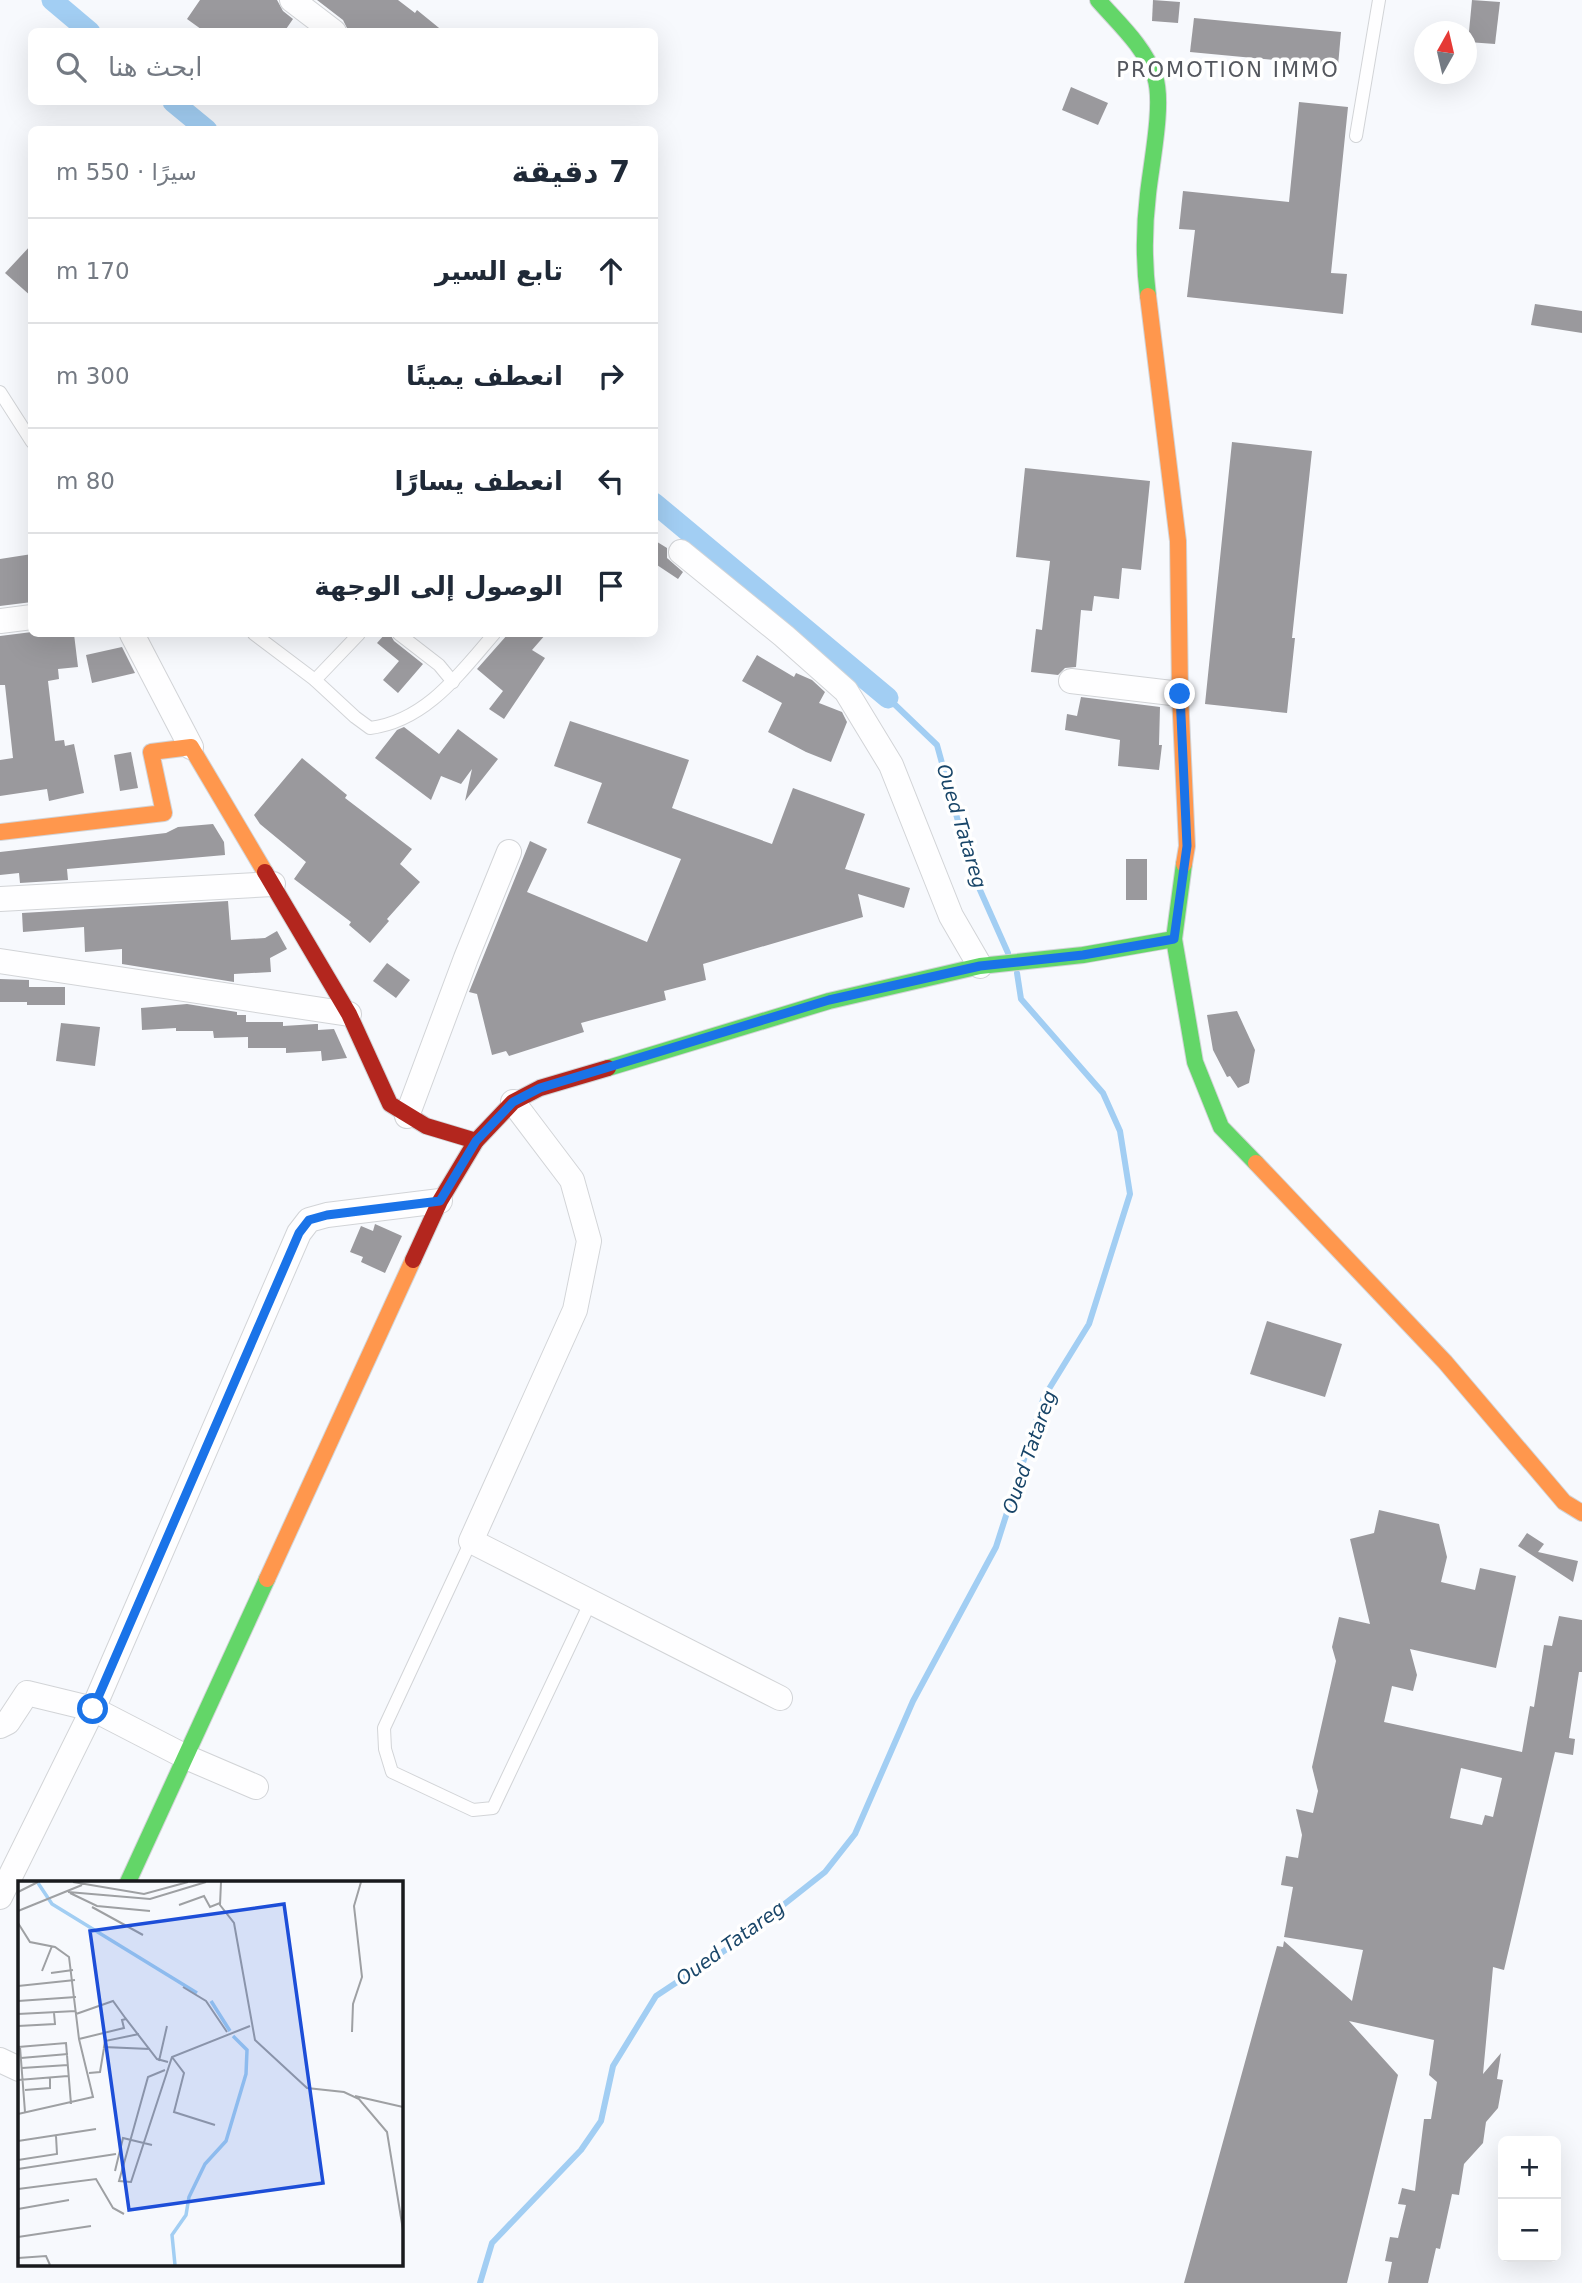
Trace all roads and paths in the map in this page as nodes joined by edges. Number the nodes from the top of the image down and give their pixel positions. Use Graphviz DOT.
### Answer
graph roads {
  1 [pos="292,0"];
  2 [pos="1098,0"];
  3 [pos="1380,0"];
  4 [pos="329,28"];
  5 [pos="1356,136"];
  6 [pos="0,392"];
  7 [pos="28,434"];
  8 [pos="681,552"];
  9 [pos="28,618"];
  10 [pos="0,621"];
  11 [pos="134,637"];
  12 [pos="258,637"];
  13 [pos="356,637"];
  14 [pos="403,637"];
  15 [pos="491,637"];
  16 [pos="316,680"];
  17 [pos="1071,681"];
  18 [pos="453,682"];
  19 [pos="1180,694"];
  20 [pos="191,747"];
  21 [pos="0,832"];
  22 [pos="509,852"];
  23 [pos="273,884"];
  24 [pos="0,899"];
  25 [pos="1174,939"];
  26 [pos="0,961"];
  27 [pos="980,966"];
  28 [pos="349,1014"];
  29 [pos="513,1102"];
  30 [pos="407,1116"];
  31 [pos="476,1141"];
  32 [pos="440,1201"];
  33 [pos="1582,1513"];
  34 [pos="471,1541"];
  35 [pos="591,1601"];
  36 [pos="780,1698"];
  37 [pos="93,1709"];
  38 [pos="0,1726"];
  39 [pos="186,1757"];
  40 [pos="256,1787"];
  41 [pos="128,1881"];
  42 [pos="0,1897"];
  43 [pos="0,2060"];
  44 [pos="18,2069"];
  1 -- 4 [label="street"];
  2 -- 19 [label="street"];
  3 -- 5 [label="lane"];
  6 -- 7 [label="lane"];
  8 -- 27 [label="street"];
  9 -- 10 [label="street"];
  11 -- 20 [label="street"];
  12 -- 16 [label="lane"];
  13 -- 16 [label="lane"];
  14 -- 18 [label="lane"];
  15 -- 18 [label="lane"];
  16 -- 18 [label="lane"];
  17 -- 19 [label="street"];
  19 -- 25 [label="street"];
  20 -- 21 [label="street"];
  20 -- 23 [label="street"];
  22 -- 30 [label="street"];
  23 -- 24 [label="street"];
  23 -- 28 [label="street"];
  25 -- 27 [label="street"];
  25 -- 33 [label="street"];
  26 -- 28 [label="street"];
  27 -- 29 [label="street"];
  28 -- 30 [label="street"];
  29 -- 31 [label="street"];
  29 -- 34 [label="street"];
  30 -- 31 [label="street"];
  31 -- 32 [label="street"];
  32 -- 37 [label="street"];
  32 -- 39 [label="street"];
  34 -- 35 [label="street"];
  34 -- 35 [label="lane"];
  35 -- 36 [label="street"];
  37 -- 38 [label="street"];
  37 -- 39 [label="street"];
  37 -- 42 [label="street"];
  39 -- 40 [label="street"];
  39 -- 41 [label="street"];
  43 -- 44 [label="street"];
}
